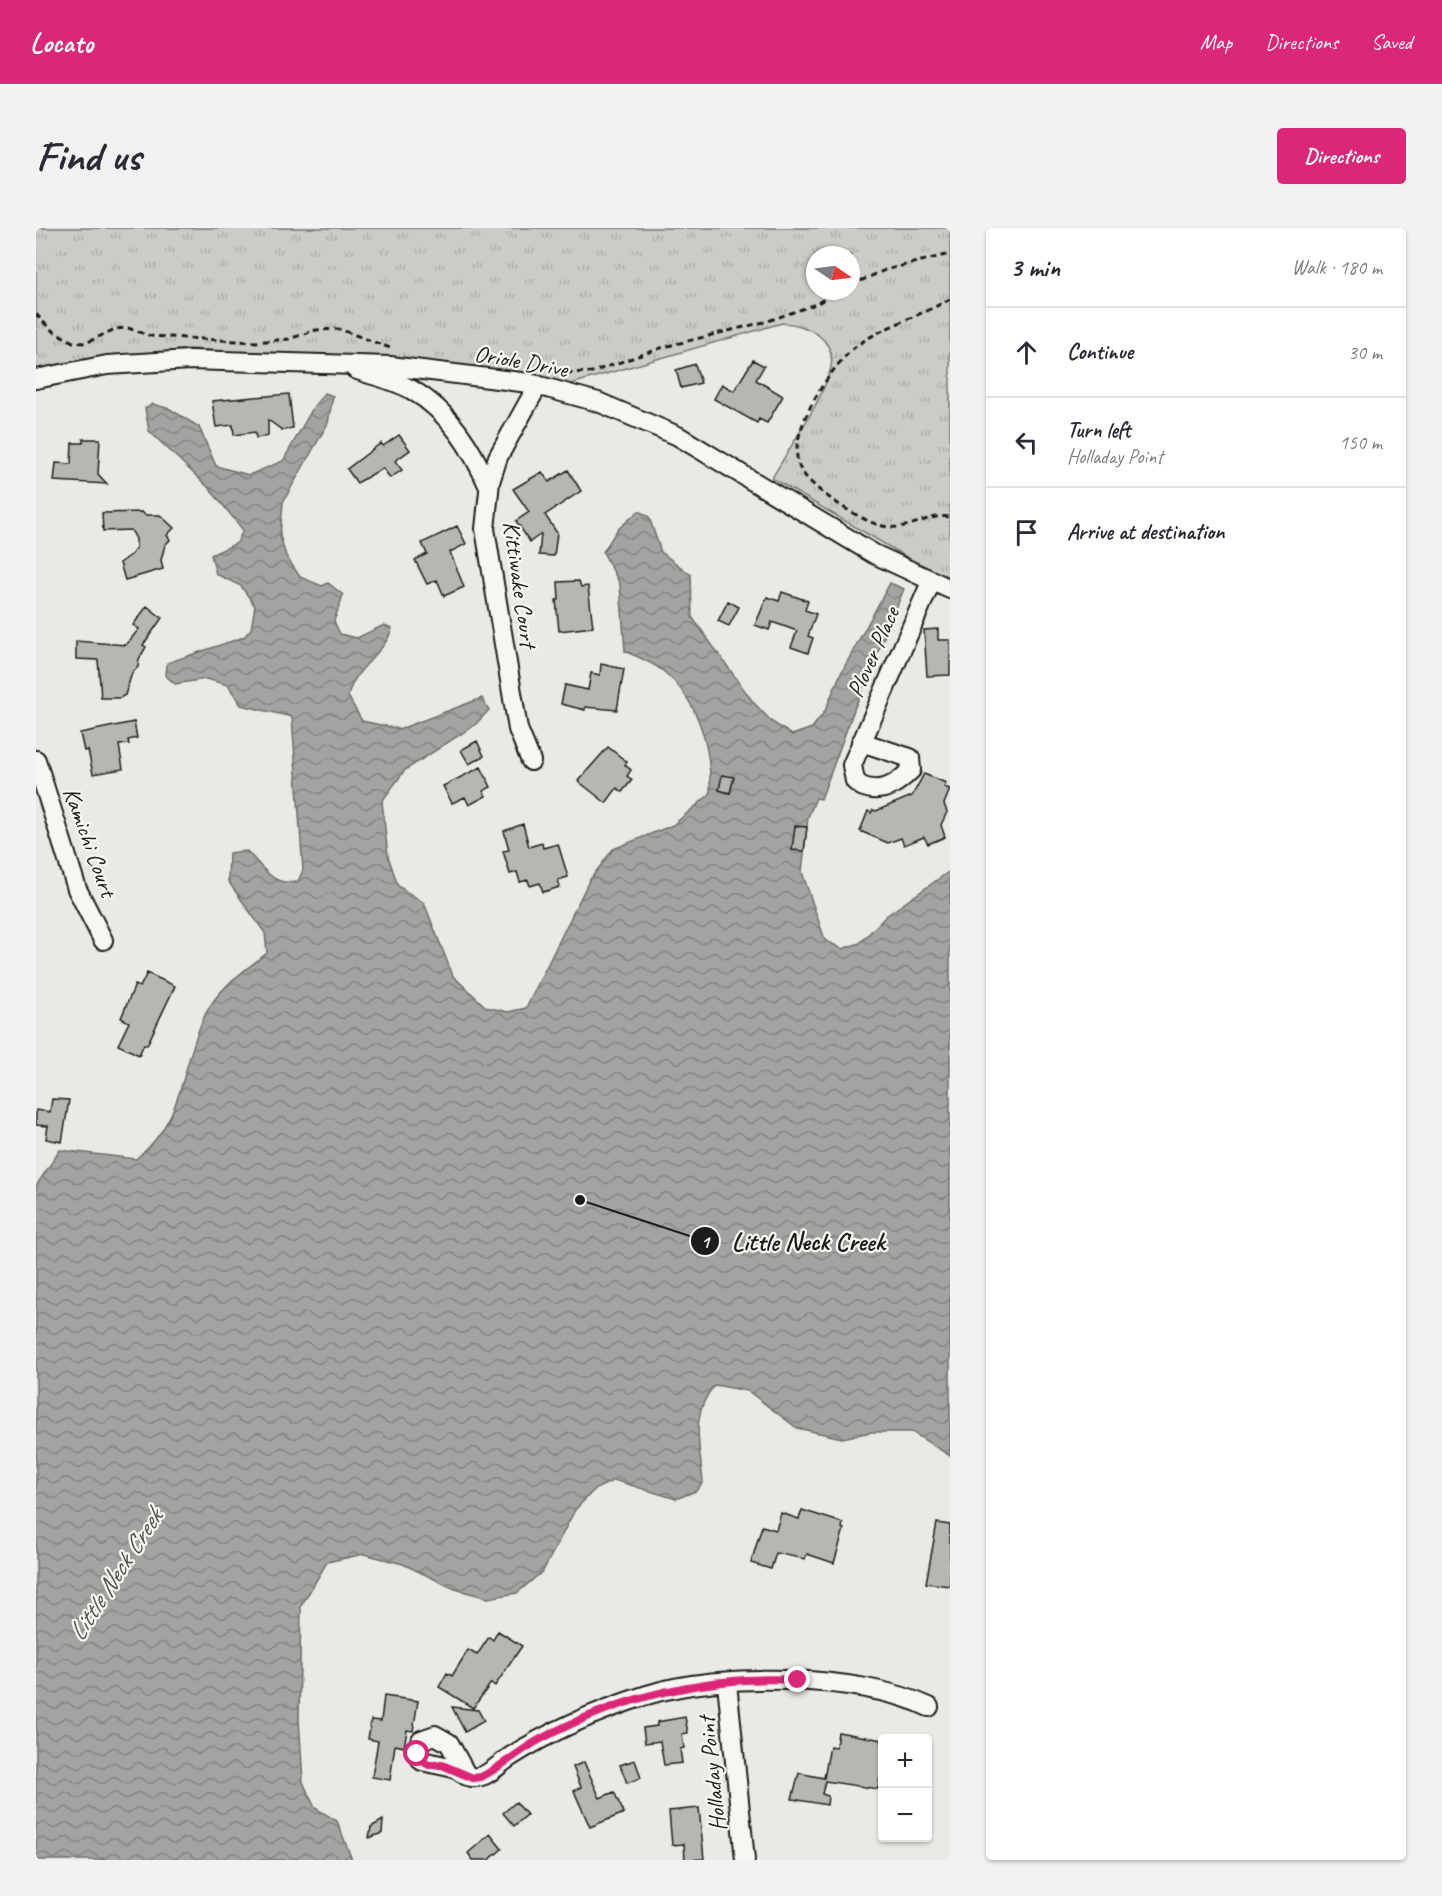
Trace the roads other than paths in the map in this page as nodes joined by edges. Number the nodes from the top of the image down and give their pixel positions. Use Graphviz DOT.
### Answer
graph roads {
  1 [pos="336,363"];
  2 [pos="36,379"];
  3 [pos="538,385"];
  4 [pos="489,487"];
  5 [pos="930,582"];
  6 [pos="950,589"];
  7 [pos="861,742"];
  8 [pos="36,760"];
  9 [pos="531,761"];
  10 [pos="103,940"];
  11 [pos="727,1683"];
  12 [pos="930,1707"];
  13 [pos="466,1776"];
  14 [pos="745,1860"];
  1 -- 2 [label="street, Oriole Drive"];
  1 -- 3 [label="street, Oriole Drive"];
  1 -- 4 [label="street"];
  3 -- 4 [label="street, Kittiwake Court"];
  3 -- 5 [label="street, Oriole Drive"];
  4 -- 9 [label="street, Kittiwake Court"];
  5 -- 6 [label="street, Oriole Drive"];
  5 -- 7 [label="street, Plover Place"];
  8 -- 10 [label="street, Kamichi Court"];
  11 -- 12 [label="street, Holladay Point"];
  11 -- 13 [label="street, Holladay Point"];
  11 -- 14 [label="street, Holladay Point"];
}
